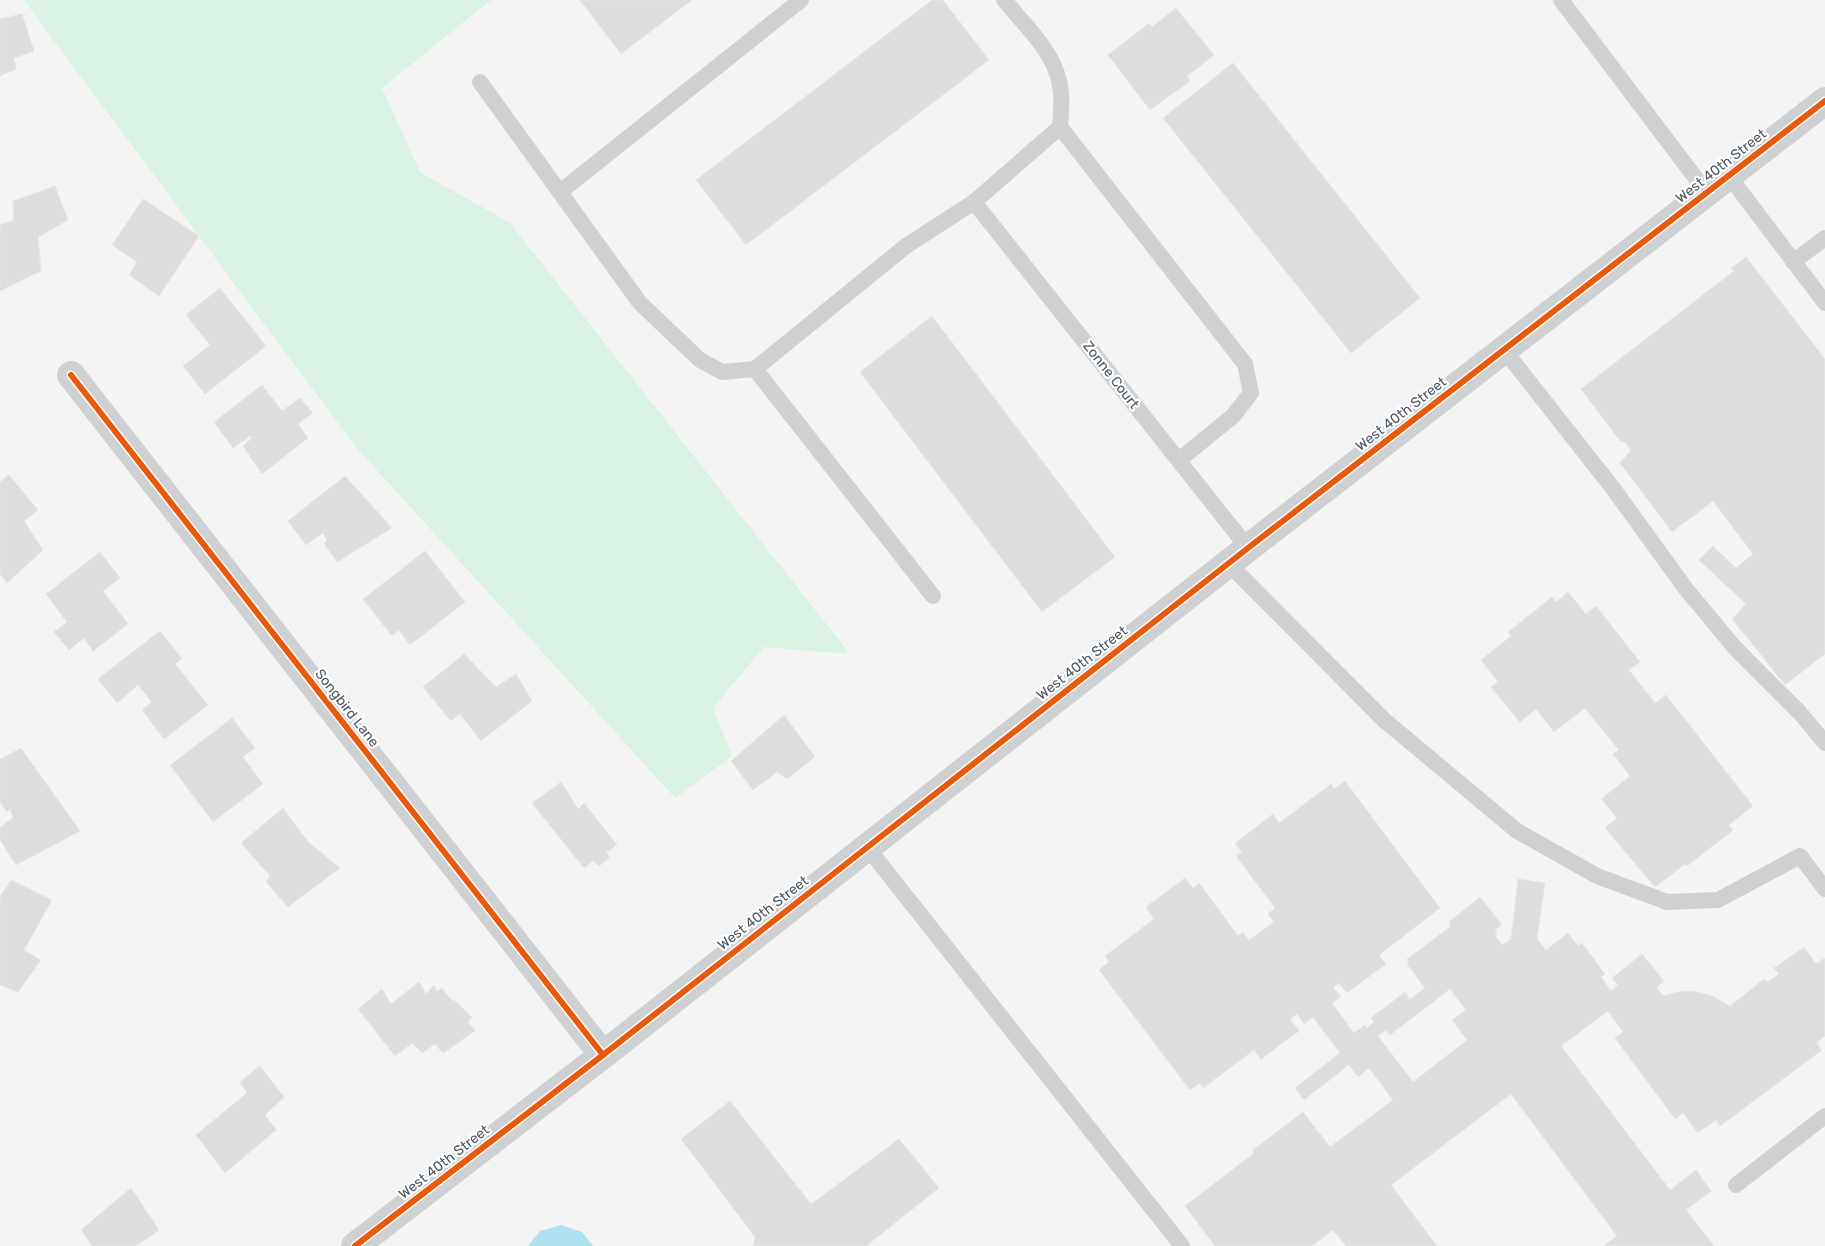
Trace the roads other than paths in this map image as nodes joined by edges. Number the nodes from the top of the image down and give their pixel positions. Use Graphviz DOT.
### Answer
graph roads {
  1 [pos="800,0"];
  2 [pos="1004,0"];
  3 [pos="1561,0"];
  4 [pos="480,82"];
  5 [pos="1825,101"];
  6 [pos="1060,127"];
  7 [pos="1729,176"];
  8 [pos="560,192"];
  9 [pos="1707,192"];
  10 [pos="974,202"];
  11 [pos="1825,238"];
  12 [pos="1794,262"];
  13 [pos="1825,303"];
  14 [pos="1504,350"];
  15 [pos="755,369"];
  16 [pos="71,375"];
  17 [pos="1179,460"];
  18 [pos="1239,556"];
  19 [pos="933,596"];
  20 [pos="1825,743"];
  21 [pos="867,848"];
  22 [pos="1825,889"];
  23 [pos="603,1056"];
  24 [pos="1825,1116"];
  25 [pos="1736,1185"];
  26 [pos="355,1246"];
  27 [pos="1182,1246"];
  1 -- 8 [label="lane"];
  2 -- 6 [label="lane"];
  3 -- 9 [label="lane"];
  4 -- 8 [label="lane"];
  5 -- 7 [label="street, West 40th Street"];
  6 -- 10 [label="lane"];
  6 -- 17 [label="lane"];
  7 -- 9 [label="street, West 40th Street"];
  7 -- 12 [label="lane"];
  8 -- 15 [label="lane"];
  9 -- 14 [label="street, West 40th Street"];
  10 -- 15 [label="lane"];
  10 -- 17 [label="lane, Zonne Court"];
  11 -- 12 [label="lane"];
  12 -- 13 [label="lane"];
  14 -- 18 [label="street, West 40th Street"];
  14 -- 20 [label="lane"];
  15 -- 19 [label="lane"];
  16 -- 23 [label="street, Songbird Lane"];
  17 -- 18 [label="lane, Zonne Court"];
  18 -- 21 [label="street, West 40th Street"];
  18 -- 22 [label="lane, Zonne Court"];
  21 -- 23 [label="street, West 40th Street"];
  21 -- 27 [label="lane"];
  23 -- 26 [label="street, West 40th Street"];
  24 -- 25 [label="lane"];
}
